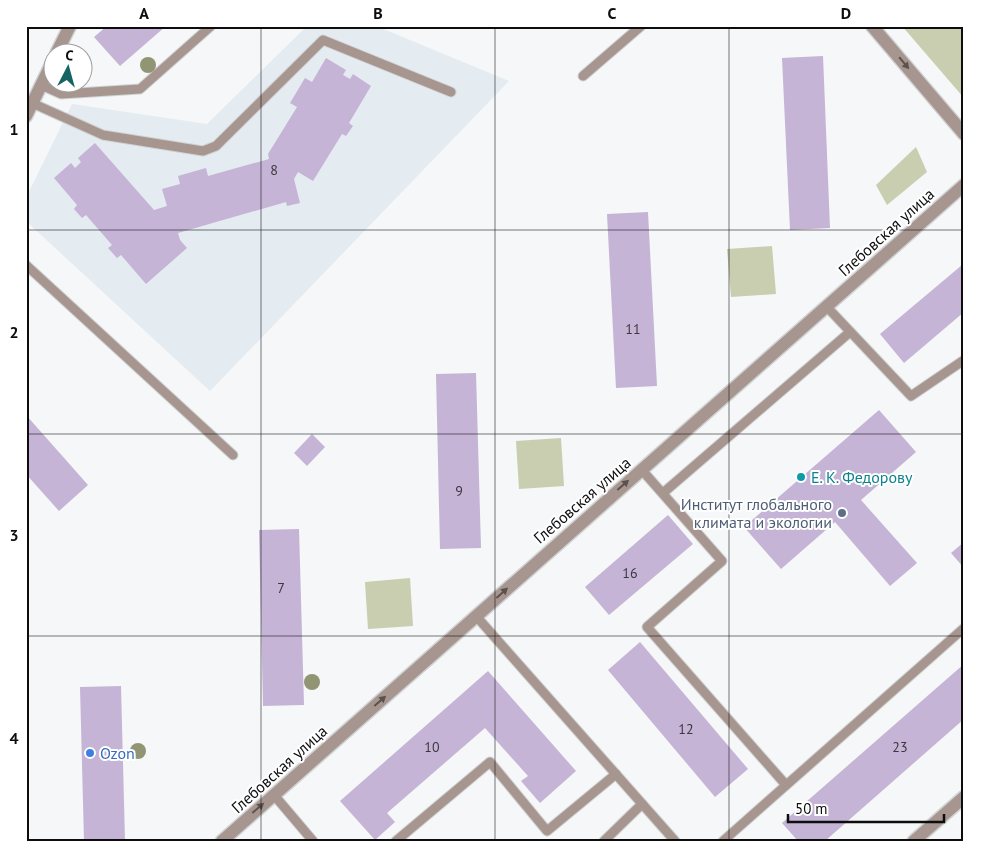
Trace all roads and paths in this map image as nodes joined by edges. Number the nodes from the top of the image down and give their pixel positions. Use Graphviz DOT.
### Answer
graph roads {
  1 [pos="70,26"];
  2 [pos="211,26"];
  3 [pos="641,26"];
  4 [pos="872,26"];
  5 [pos="63,42"];
  6 [pos="583,76"];
  7 [pos="41,86"];
  8 [pos="450,92"];
  9 [pos="32,103"];
  10 [pos="26,116"];
  11 [pos="964,134"];
  12 [pos="964,185"];
  13 [pos="26,265"];
  14 [pos="826,306"];
  15 [pos="850,332"];
  16 [pos="964,360"];
  17 [pos="233,455"];
  18 [pos="642,470"];
  19 [pos="663,494"];
  20 [pos="476,616"];
  21 [pos="964,628"];
  22 [pos="616,774"];
  23 [pos="786,784"];
  24 [pos="274,795"];
  25 [pos="964,797"];
  26 [pos="642,804"];
  27 [pos="222,841"];
  28 [pos="313,841"];
  29 [pos="396,841"];
  30 [pos="604,841"];
  31 [pos="675,841"];
  32 [pos="723,841"];
  33 [pos="914,841"];
  1 -- 5 [label="street"];
  2 -- 7 [label="lane"];
  3 -- 6 [label="lane"];
  4 -- 11 [label="street, one-way"];
  7 -- 9 [label="street"];
  8 -- 9 [label="lane"];
  9 -- 10 [label="street"];
  12 -- 14 [label="street, Глебовская улица"];
  13 -- 17 [label="lane"];
  14 -- 15 [label="lane"];
  14 -- 18 [label="street, Глебовская улица"];
  15 -- 16 [label="lane"];
  15 -- 19 [label="lane"];
  18 -- 19 [label="lane"];
  20 -- 18 [label="street, Глебовская улица, one-way"];
  19 -- 23 [label="lane"];
  20 -- 22 [label="lane"];
  24 -- 20 [label="street, Глебовская улица, one-way"];
  21 -- 23 [label="lane"];
  22 -- 26 [label="lane"];
  22 -- 29 [label="lane"];
  23 -- 32 [label="lane"];
  27 -- 24 [label="street, Глебовская улица, one-way"];
  24 -- 28 [label="lane"];
  25 -- 33 [label="street"];
  26 -- 30 [label="lane"];
  26 -- 31 [label="lane"];
}
